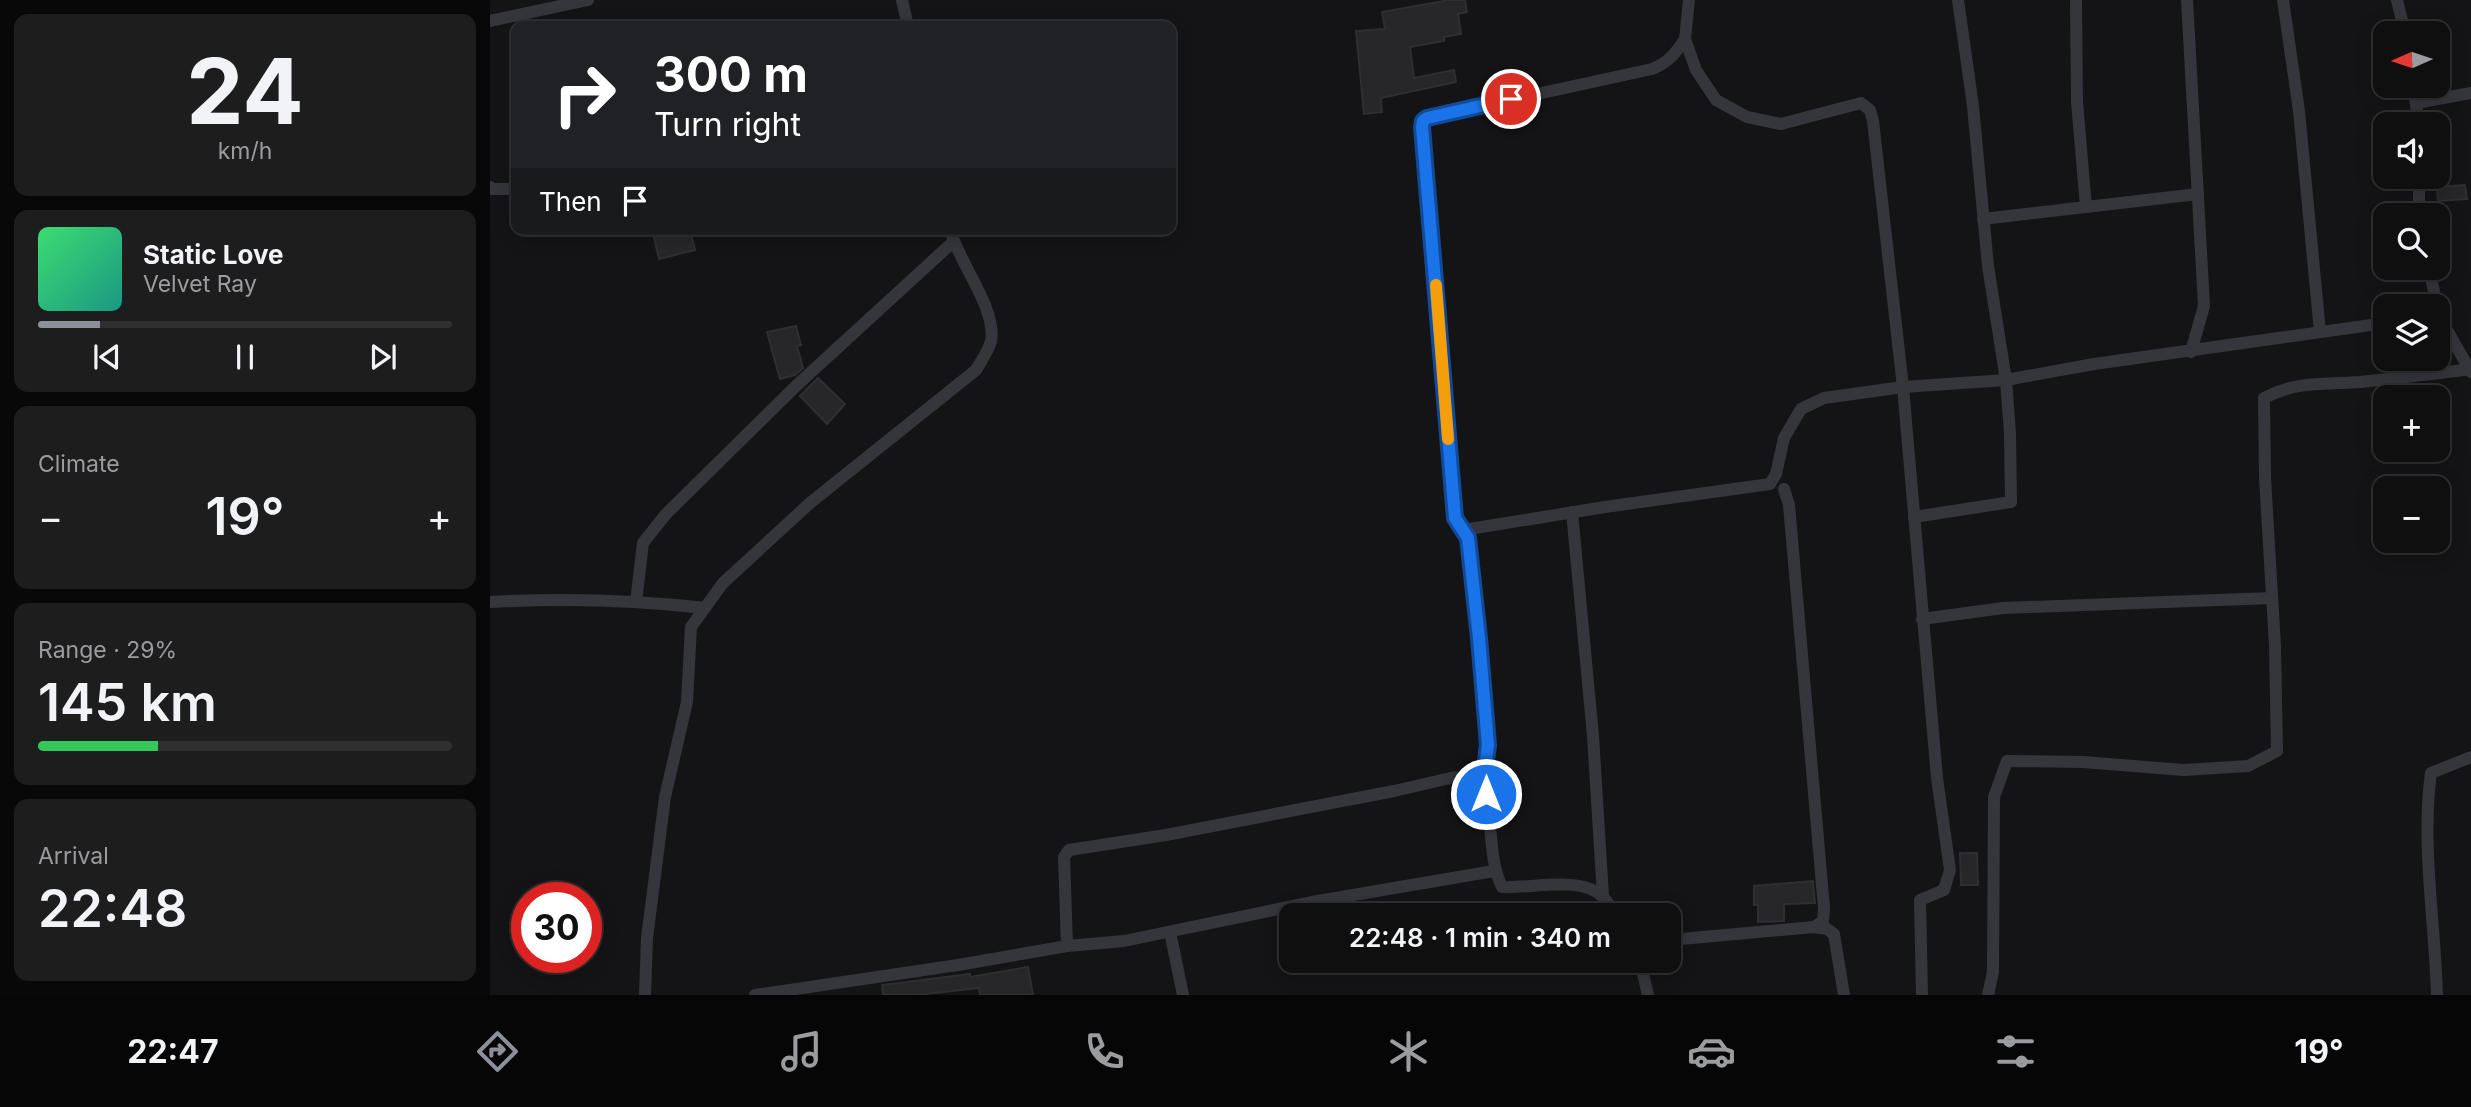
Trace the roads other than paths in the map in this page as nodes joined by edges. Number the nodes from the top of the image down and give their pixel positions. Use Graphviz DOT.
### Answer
graph roads {
  1 [pos="588,0"];
  2 [pos="902,0"];
  3 [pos="1689,0"];
  4 [pos="1958,0"];
  5 [pos="2076,0"];
  6 [pos="2187,0"];
  7 [pos="2283,0"];
  8 [pos="2397,0"];
  9 [pos="574,1"];
  10 [pos="490,21"];
  11 [pos="907,21"];
  12 [pos="2402,21"];
  13 [pos="1685,39"];
  14 [pos="2471,93"];
  15 [pos="2415,98"];
  16 [pos="2416,103"];
  17 [pos="2418,112"];
  18 [pos="490,187"];
  19 [pos="511,189"];
  20 [pos="2197,194"];
  21 [pos="2086,207"];
  22 [pos="1983,219"];
  23 [pos="951,235"];
  24 [pos="2373,325"];
  25 [pos="2320,332"];
  26 [pos="2450,334"];
  27 [pos="2192,352"];
  28 [pos="2470,371"];
  29 [pos="2006,380"];
  30 [pos="1903,387"];
  31 [pos="1784,489"];
  32 [pos="1572,512"];
  33 [pos="1914,517"];
  34 [pos="1463,530"];
  35 [pos="2272,598"];
  36 [pos="490,602"];
  37 [pos="636,602"];
  38 [pos="705,608"];
  39 [pos="1922,619"];
  40 [pos="2471,757"];
  41 [pos="1483,784"];
  42 [pos="1494,871"];
  43 [pos="1603,896"];
  44 [pos="1607,903"];
  45 [pos="1814,927"];
  46 [pos="1170,932"];
  47 [pos="1681,939"];
  48 [pos="1067,946"];
  49 [pos="1643,973"];
  50 [pos="645,995"];
  51 [pos="755,995"];
  52 [pos="1183,995"];
  53 [pos="1648,995"];
  54 [pos="1844,995"];
  55 [pos="1922,995"];
  56 [pos="1989,995"];
  57 [pos="2437,995"];
  1 -- 9 [label="street"];
  2 -- 11 [label="street"];
  3 -- 13 [label="street"];
  4 -- 22 [label="street"];
  5 -- 21 [label="street"];
  6 -- 20 [label="street"];
  7 -- 25 [label="street"];
  8 -- 12 [label="street"];
  9 -- 10 [label="street"];
  13 -- 30 [label="street"];
  13 -- 34 [label="street"];
  14 -- 16 [label="street"];
  15 -- 16 [label="street"];
  16 -- 17 [label="street"];
  18 -- 19 [label="street"];
  20 -- 21 [label="street"];
  20 -- 27 [label="street"];
  21 -- 22 [label="street"];
  22 -- 29 [label="street"];
  23 -- 37 [label="street"];
  23 -- 38 [label="street"];
  24 -- 25 [label="street"];
  25 -- 27 [label="street"];
  26 -- 28 [label="street"];
  27 -- 29 [label="street"];
  28 -- 35 [label="street"];
  29 -- 30 [label="street"];
  29 -- 33 [label="street"];
  30 -- 32 [label="street"];
  30 -- 33 [label="street"];
  31 -- 45 [label="street"];
  32 -- 34 [label="street"];
  32 -- 43 [label="street"];
  33 -- 39 [label="street"];
  34 -- 41 [label="street"];
  35 -- 39 [label="street"];
  35 -- 56 [label="street"];
  36 -- 37 [label="street"];
  37 -- 38 [label="street"];
  38 -- 50 [label="street"];
  39 -- 55 [label="street"];
  40 -- 57 [label="street"];
  41 -- 42 [label="street"];
  41 -- 48 [label="street"];
  42 -- 43 [label="street"];
  42 -- 46 [label="street"];
  43 -- 44 [label="street"];
  45 -- 47 [label="street"];
  45 -- 54 [label="street"];
  46 -- 48 [label="street"];
  46 -- 52 [label="street"];
  48 -- 51 [label="street"];
  49 -- 53 [label="street"];
}
